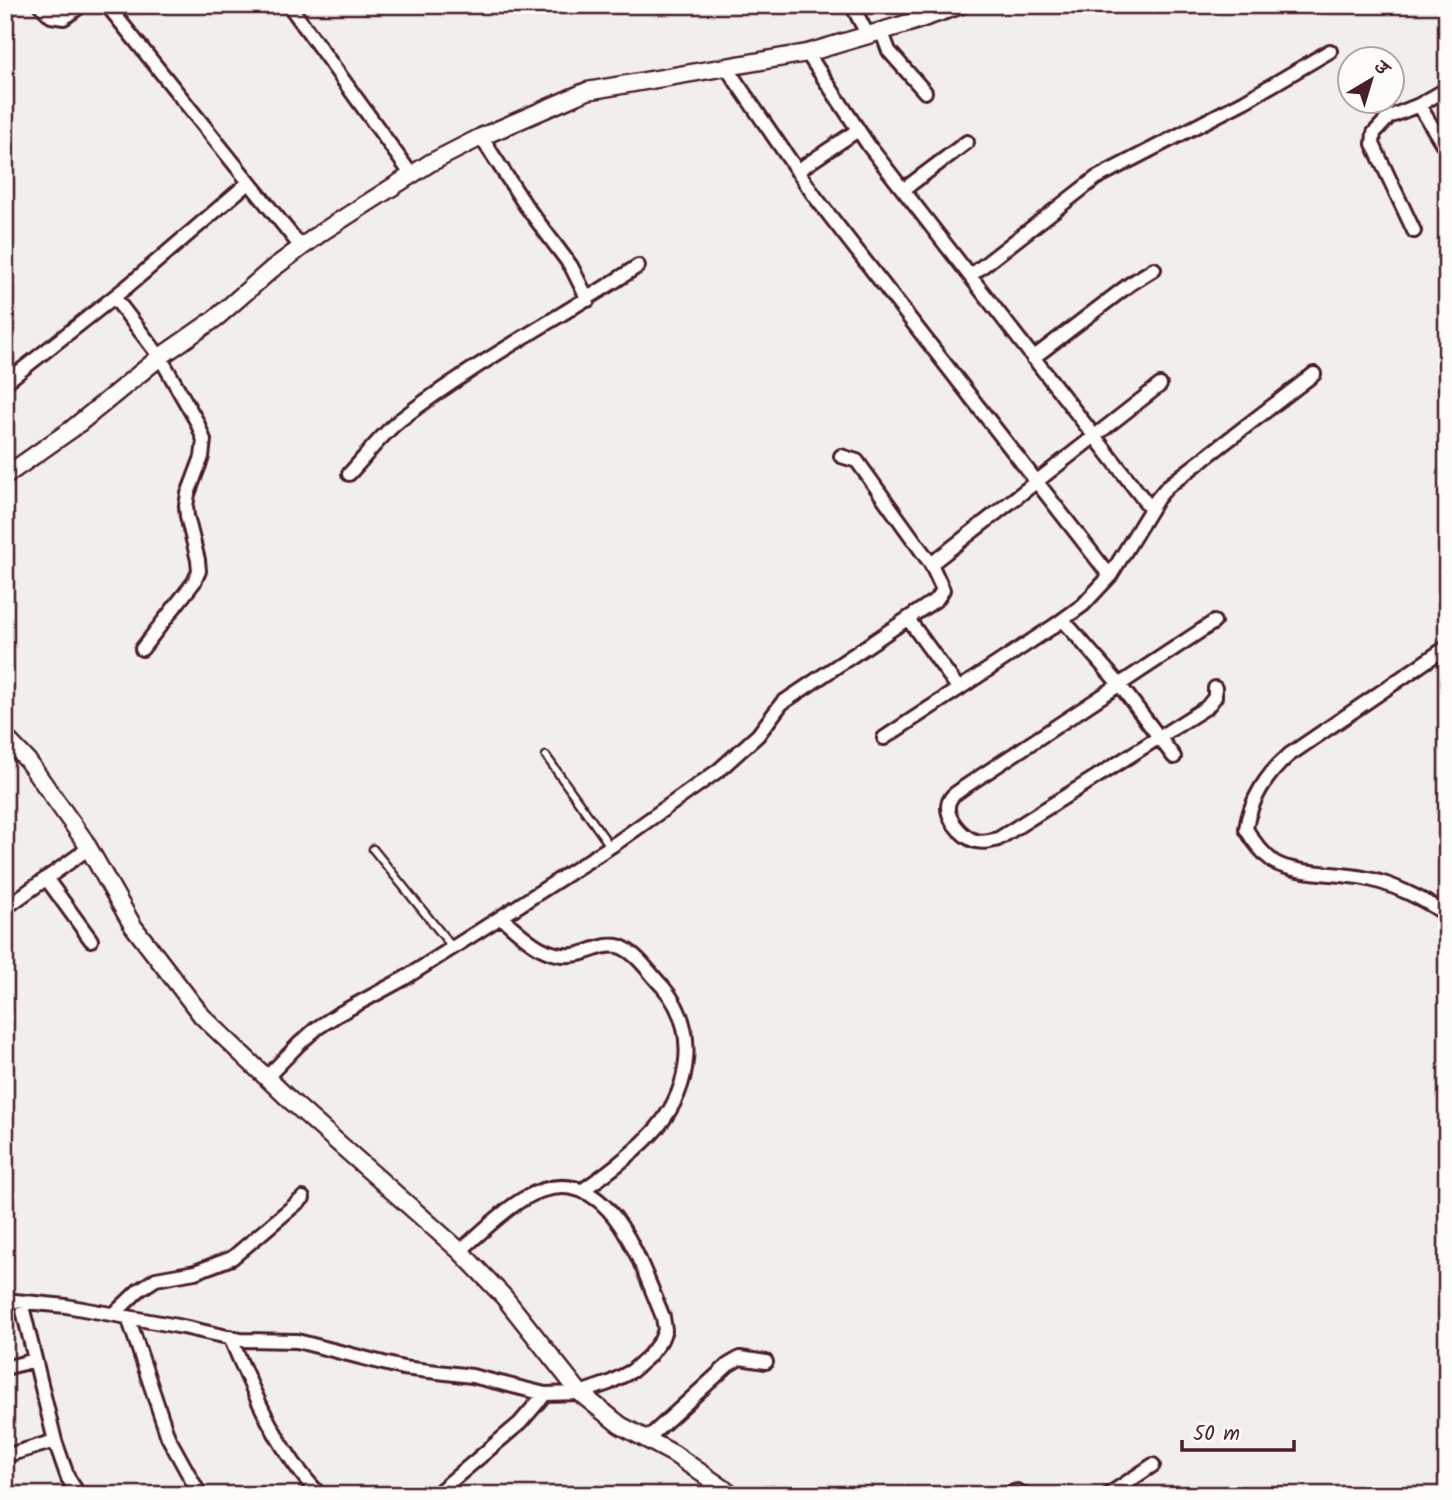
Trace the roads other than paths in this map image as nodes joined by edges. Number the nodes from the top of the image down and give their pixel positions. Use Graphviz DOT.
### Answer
graph roads {
  1 [pos="40,5"];
  2 [pos="82,5"];
  3 [pos="107,5"];
  4 [pos="289,5"];
  5 [pos="852,5"];
  6 [pos="961,5"];
  7 [pos="874,32"];
  8 [pos="1330,51"];
  9 [pos="807,53"];
  10 [pos="726,67"];
  11 [pos="1447,89"];
  12 [pos="925,92"];
  13 [pos="1419,106"];
  14 [pos="858,130"];
  15 [pos="481,137"];
  16 [pos="967,142"];
  17 [pos="1447,151"];
  18 [pos="797,171"];
  19 [pos="411,174"];
  20 [pos="248,183"];
  21 [pos="903,190"];
  22 [pos="1414,231"];
  23 [pos="300,247"];
  24 [pos="638,266"];
  25 [pos="1154,269"];
  26 [pos="970,276"];
  27 [pos="114,297"];
  28 [pos="588,300"];
  29 [pos="160,357"];
  30 [pos="1033,358"];
  31 [pos="1314,374"];
  32 [pos="5,383"];
  33 [pos="1160,385"];
  34 [pos="1094,436"];
  35 [pos="841,456"];
  36 [pos="349,474"];
  37 [pos="5,476"];
  38 [pos="1037,483"];
  39 [pos="1151,509"];
  40 [pos="931,564"];
  41 [pos="1110,576"];
  42 [pos="908,619"];
  43 [pos="1063,620"];
  44 [pos="1214,622"];
  45 [pos="1447,646"];
  46 [pos="142,649"];
  47 [pos="1119,684"];
  48 [pos="1215,688"];
  49 [pos="959,689"];
  50 [pos="5,737"];
  51 [pos="884,738"];
  52 [pos="1159,738"];
  53 [pos="546,756"];
  54 [pos="1174,757"];
  55 [pos="610,846"];
  56 [pos="89,848"];
  57 [pos="373,849"];
  58 [pos="47,878"];
  59 [pos="5,908"];
  60 [pos="1447,915"];
  61 [pos="501,917"];
  62 [pos="91,940"];
  63 [pos="453,948"];
  64 [pos="266,1078"];
  65 [pos="583,1190"];
  66 [pos="303,1198"];
  67 [pos="460,1251"];
  68 [pos="5,1300"];
  69 [pos="20,1301"];
  70 [pos="114,1314"];
  71 [pos="128,1317"];
  72 [pos="229,1337"];
  73 [pos="35,1360"];
  74 [pos="766,1362"];
  75 [pos="5,1368"];
  76 [pos="580,1392"];
  77 [pos="545,1394"];
  78 [pos="647,1439"];
  79 [pos="55,1441"];
  80 [pos="5,1456"];
  81 [pos="1153,1465"];
  82 [pos="79,1495"];
  83 [pos="200,1495"];
  84 [pos="320,1495"];
  85 [pos="435,1495"];
  86 [pos="733,1495"];
  87 [pos="1006,1495"];
  88 [pos="1025,1495"];
  89 [pos="1108,1495"];
  1 -- 2 [label="street"];
  3 -- 20 [label="street"];
  4 -- 19 [label="street"];
  5 -- 7 [label="street"];
  6 -- 7 [label="street"];
  7 -- 9 [label="street"];
  7 -- 12 [label="street"];
  8 -- 26 [label="street"];
  9 -- 10 [label="street"];
  9 -- 14 [label="street"];
  10 -- 15 [label="street"];
  10 -- 18 [label="street"];
  11 -- 13 [label="street"];
  13 -- 17 [label="street"];
  13 -- 22 [label="street"];
  14 -- 18 [label="street"];
  14 -- 21 [label="street"];
  15 -- 19 [label="street"];
  15 -- 28 [label="street"];
  16 -- 21 [label="street"];
  18 -- 38 [label="street"];
  19 -- 23 [label="street"];
  20 -- 23 [label="street"];
  20 -- 27 [label="street"];
  21 -- 26 [label="street"];
  23 -- 29 [label="street"];
  24 -- 28 [label="street"];
  25 -- 30 [label="street"];
  26 -- 30 [label="street"];
  27 -- 29 [label="street"];
  27 -- 32 [label="street"];
  28 -- 36 [label="street"];
  29 -- 37 [label="street"];
  29 -- 46 [label="street"];
  30 -- 34 [label="street"];
  31 -- 39 [label="street"];
  33 -- 34 [label="street"];
  34 -- 38 [label="street"];
  34 -- 39 [label="street"];
  35 -- 40 [label="street"];
  38 -- 40 [label="street"];
  38 -- 41 [label="street"];
  39 -- 41 [label="street"];
  40 -- 42 [label="street"];
  41 -- 43 [label="street"];
  42 -- 49 [label="street"];
  42 -- 55 [label="street"];
  43 -- 47 [label="street"];
  43 -- 49 [label="street"];
  44 -- 47 [label="street"];
  45 -- 60 [label="street"];
  47 -- 52 [label="street"];
  47 -- 52 [label="street"];
  48 -- 52 [label="street"];
  49 -- 51 [label="street"];
  50 -- 56 [label="street"];
  52 -- 54 [label="street"];
  53 -- 55 [label="lane"];
  55 -- 61 [label="street"];
  56 -- 58 [label="street"];
  56 -- 64 [label="street"];
  57 -- 63 [label="lane"];
  58 -- 59 [label="street"];
  58 -- 62 [label="street"];
  61 -- 63 [label="street"];
  61 -- 65 [label="street"];
  63 -- 64 [label="street"];
  64 -- 67 [label="street"];
  65 -- 67 [label="street"];
  65 -- 76 [label="street"];
  66 -- 70 [label="street"];
  67 -- 76 [label="street"];
  68 -- 69 [label="street"];
  69 -- 70 [label="street"];
  69 -- 73 [label="street"];
  70 -- 71 [label="street"];
  71 -- 72 [label="street"];
  71 -- 83 [label="street"];
  72 -- 77 [label="street"];
  72 -- 84 [label="street"];
  73 -- 75 [label="street"];
  73 -- 79 [label="street"];
  74 -- 78 [label="street"];
  76 -- 77 [label="street"];
  76 -- 78 [label="street"];
  77 -- 85 [label="street"];
  78 -- 86 [label="street"];
  79 -- 80 [label="street"];
  79 -- 82 [label="street"];
  81 -- 89 [label="street"];
  87 -- 88 [label="street"];
}
